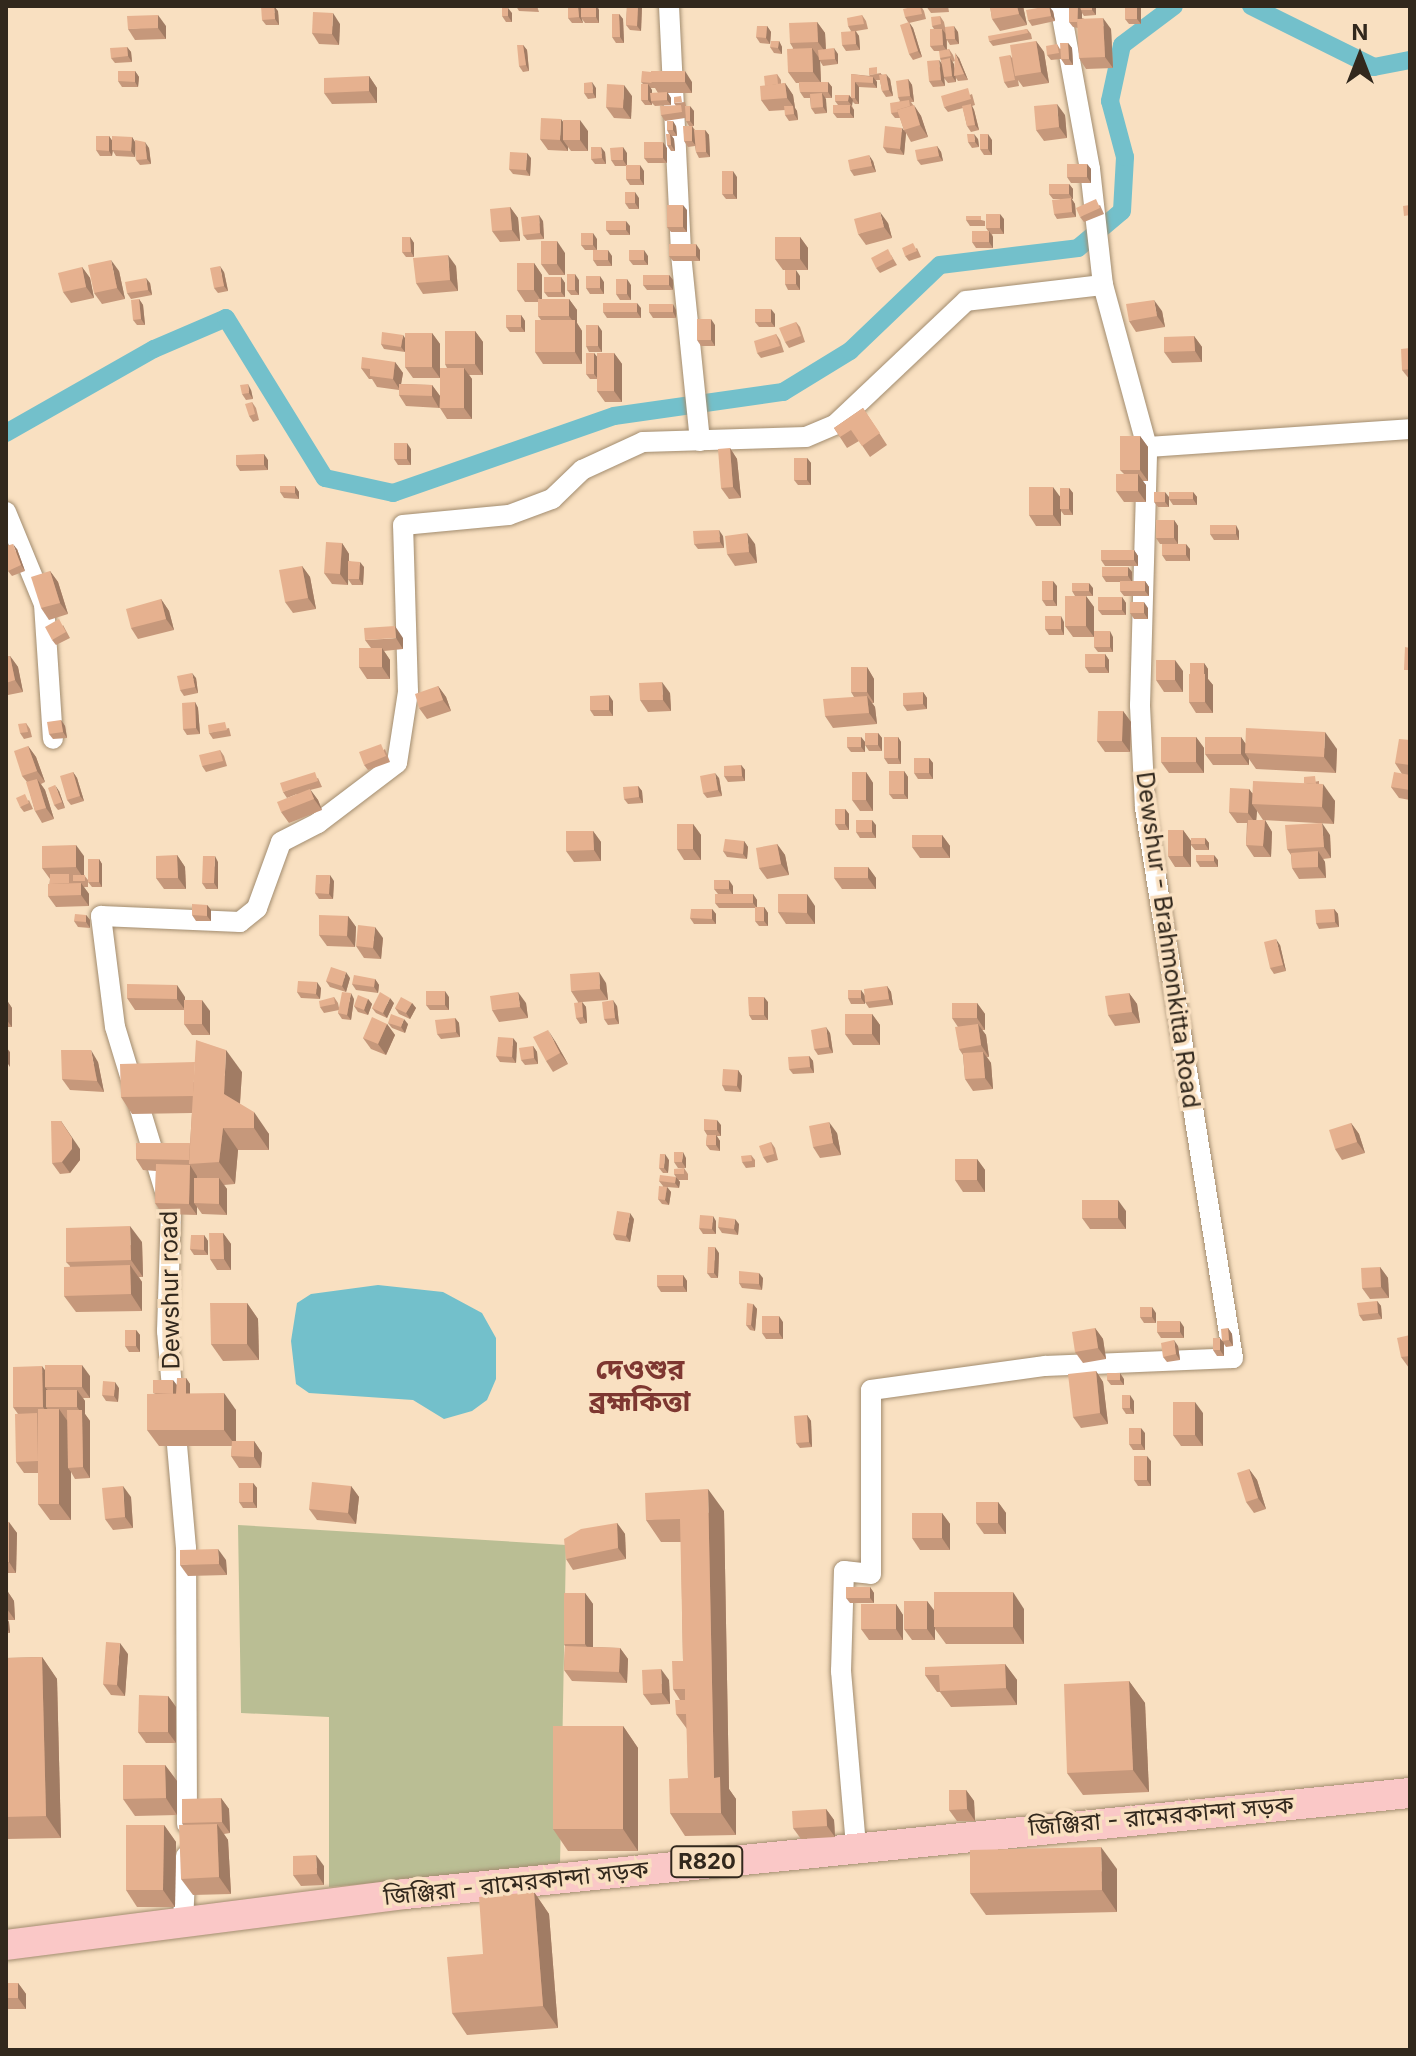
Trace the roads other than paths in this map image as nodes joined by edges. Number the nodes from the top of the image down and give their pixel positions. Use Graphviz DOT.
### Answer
graph roads {
  1 [pos="669,6"];
  2 [pos="1060,6"];
  3 [pos="1103,285"];
  4 [pos="1410,429"];
  5 [pos="700,441"];
  6 [pos="1147,447"];
  7 [pos="6,512"];
  8 [pos="53,739"];
  9 [pos="1410,1793"];
  10 [pos="856,1846"];
  11 [pos="183,1923"];
  12 [pos="6,1945"];
  1 -- 5 [label="street"];
  2 -- 3 [label="street, Dewshur - Brahmonkitta Road"];
  3 -- 5 [label="street"];
  3 -- 6 [label="street, Dewshur - Brahmonkitta Road"];
  4 -- 6 [label="street"];
  5 -- 11 [label="street, Dewshur road"];
  6 -- 10 [label="street, Dewshur - Brahmonkitta Road"];
  7 -- 8 [label="street"];
  9 -- 10 [label="main road, জিঞ্জিরা - রামেরকান্দা সড়ক / R820"];
  10 -- 11 [label="main road, জিঞ্জিরা - রামেরকান্দা সড়ক / R820"];
  11 -- 12 [label="main road, জিঞ্জিরা - রামেরকান্দা সড়ক / R820"];
}
